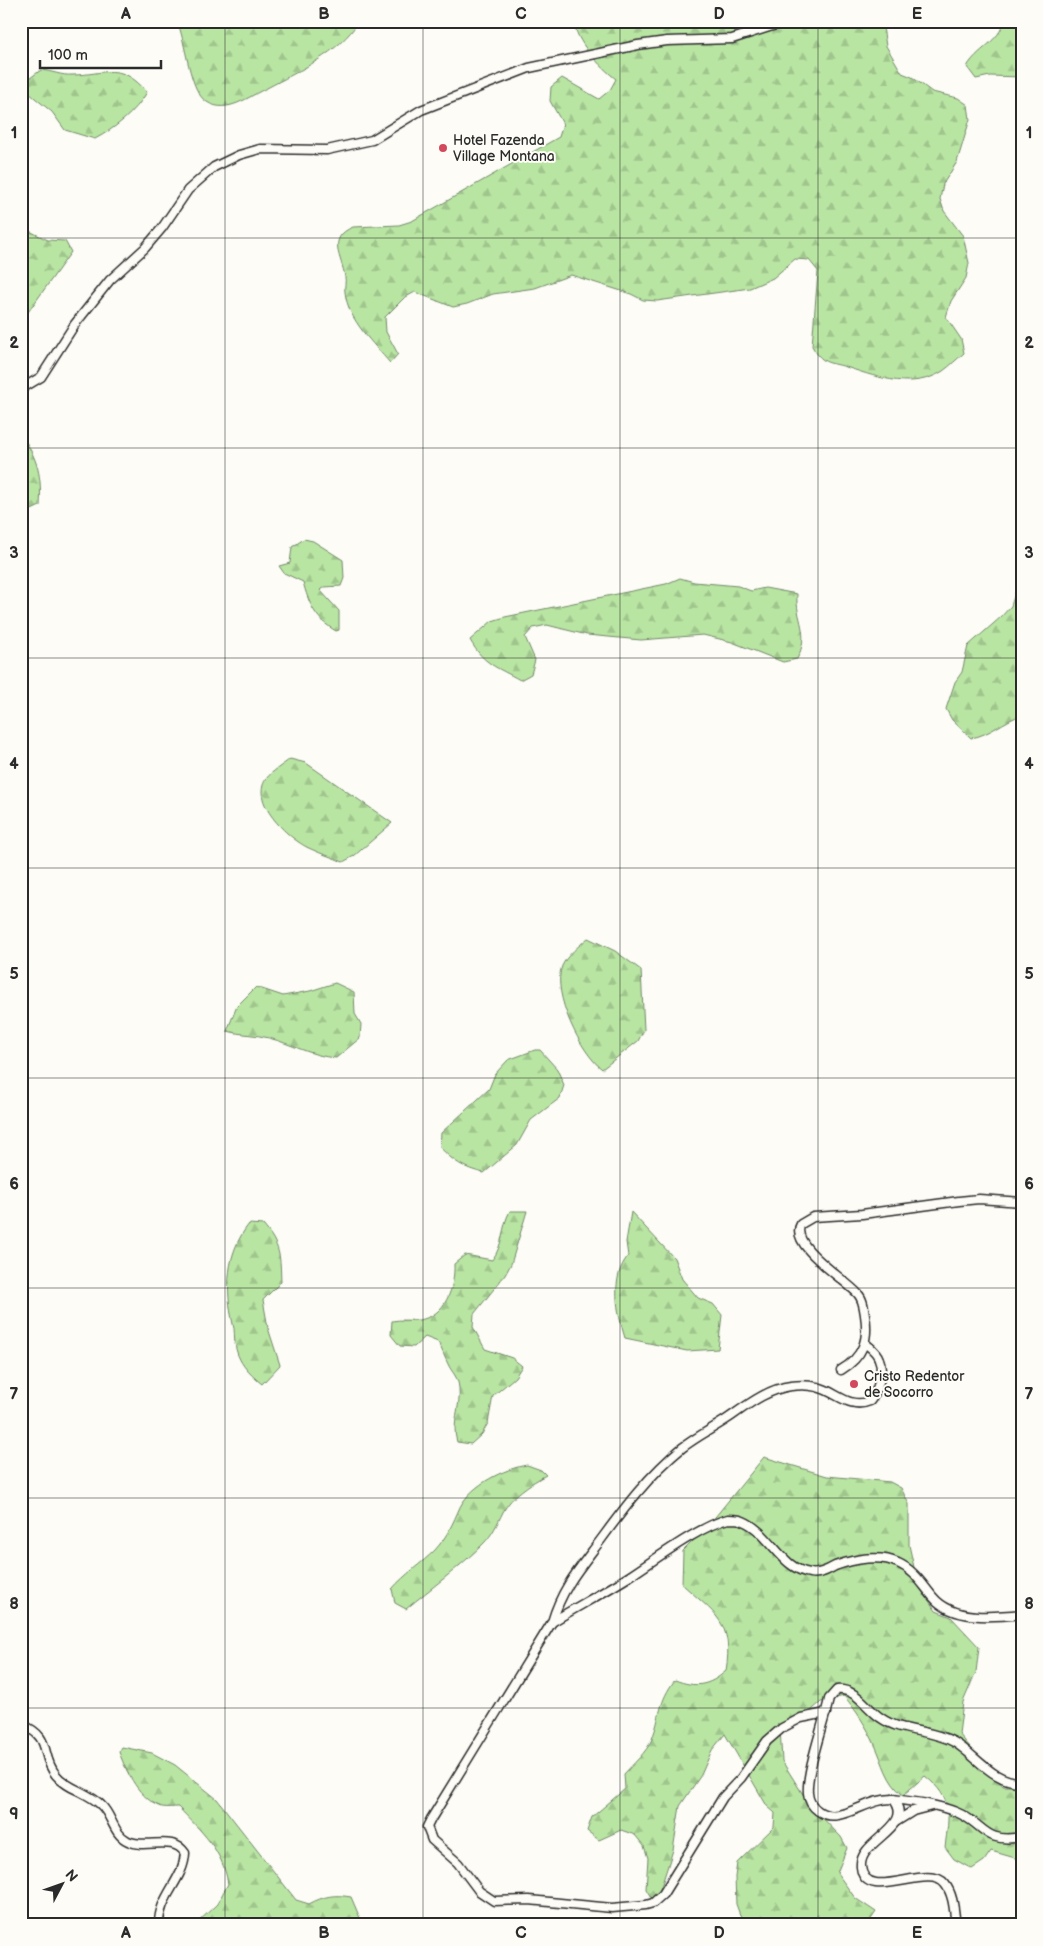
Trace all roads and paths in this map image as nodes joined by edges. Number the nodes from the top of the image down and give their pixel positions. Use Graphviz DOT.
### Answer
graph roads {
  1 [pos="788,21"];
  2 [pos="21,389"];
  3 [pos="1022,1202"];
  4 [pos="866,1344"];
  5 [pos="841,1370"];
  6 [pos="1022,1614"];
  7 [pos="552,1622"];
  8 [pos="826,1713"];
  9 [pos="21,1724"];
  10 [pos="1021,1781"];
  11 [pos="893,1799"];
  12 [pos="936,1805"];
  13 [pos="895,1823"];
  14 [pos="1022,1837"];
  15 [pos="159,1925"];
  16 [pos="956,1925"];
  1 -- 2 [label="street"];
  3 -- 4 [label="street"];
  4 -- 5 [label="street"];
  4 -- 7 [label="street"];
  6 -- 7 [label="street"];
  7 -- 8 [label="street"];
  8 -- 10 [label="street"];
  8 -- 11 [label="street"];
  9 -- 15 [label="street"];
  11 -- 12 [label="street"];
  11 -- 13 [label="street"];
  12 -- 13 [label="street"];
  12 -- 14 [label="street"];
  13 -- 16 [label="street"];
}
